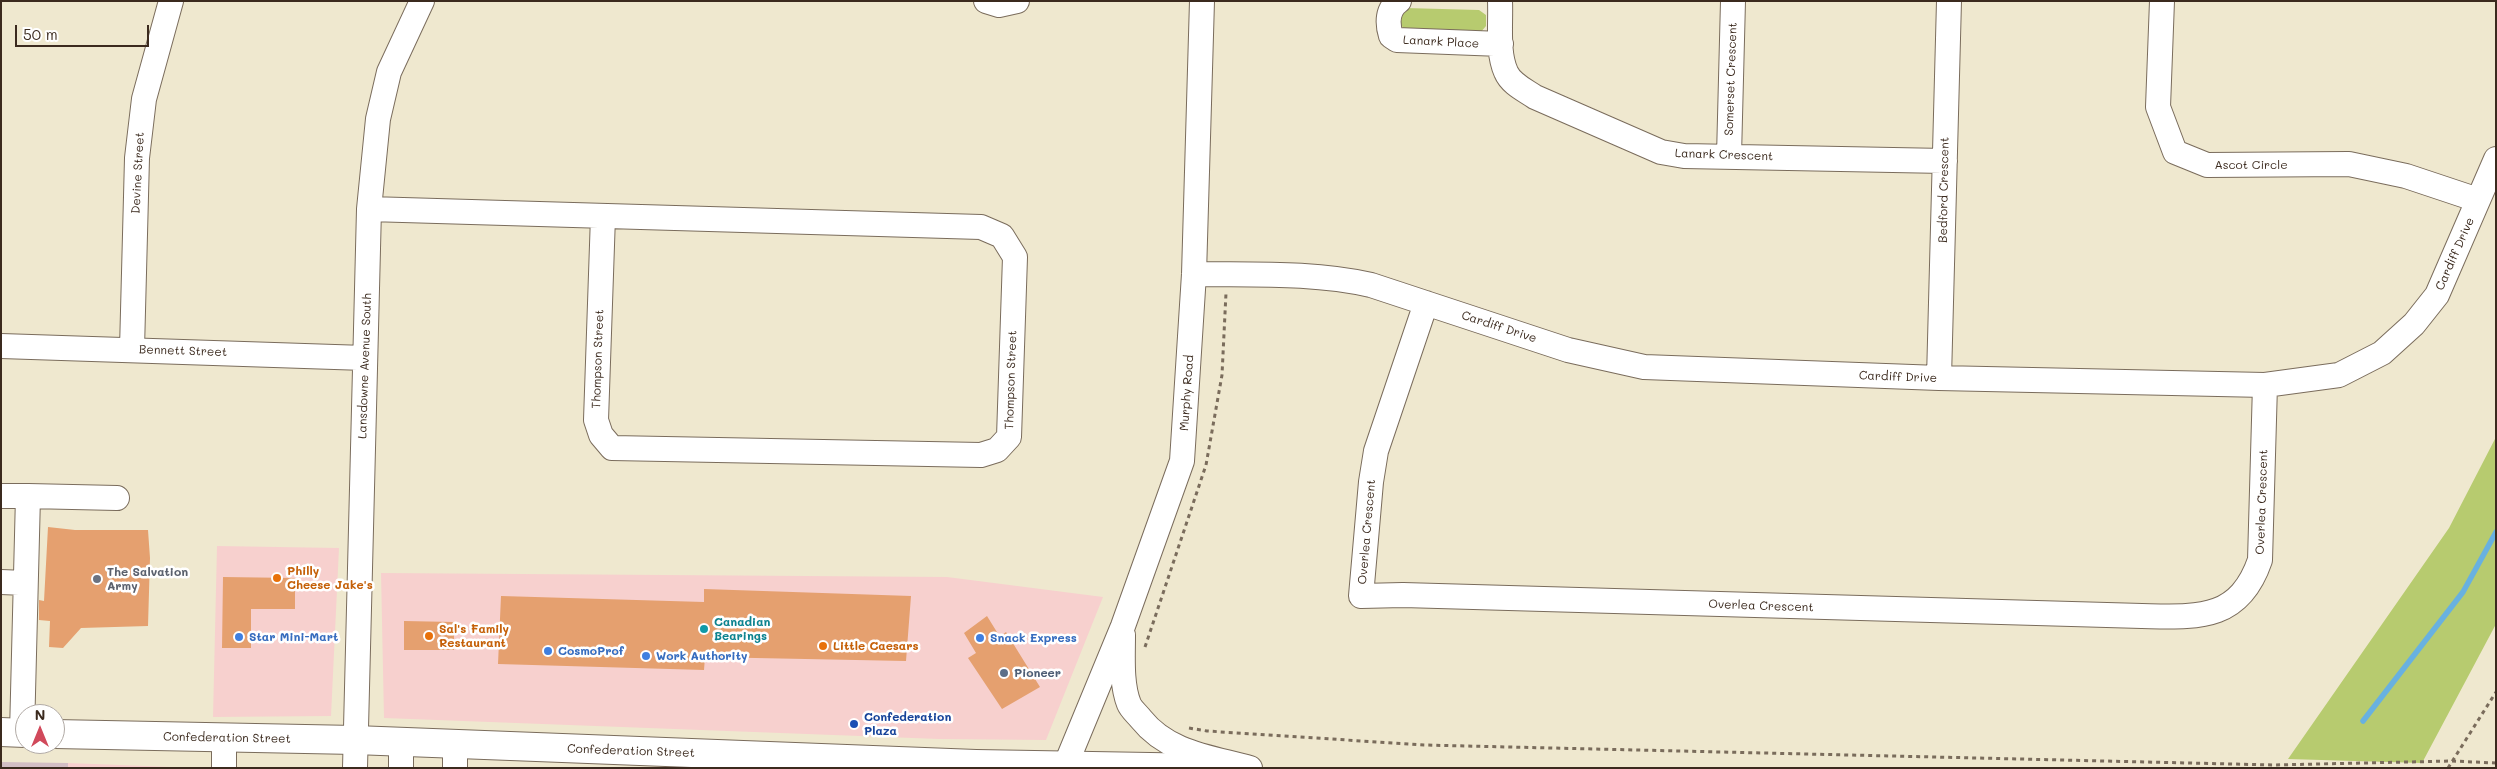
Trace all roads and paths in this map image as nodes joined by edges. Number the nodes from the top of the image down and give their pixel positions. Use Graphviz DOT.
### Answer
graph roads {
  1 [pos="171,1"];
  2 [pos="422,1"];
  3 [pos="986,1"];
  4 [pos="1017,1"];
  5 [pos="1202,1"];
  6 [pos="1399,1"];
  7 [pos="1500,1"];
  8 [pos="1733,1"];
  9 [pos="1949,1"];
  10 [pos="2162,1"];
  11 [pos="1502,44"];
  12 [pos="1729,156"];
  13 [pos="2496,159"];
  14 [pos="1945,161"];
  15 [pos="2478,200"];
  16 [pos="369,208"];
  17 [pos="603,216"];
  18 [pos="1194,274"];
  19 [pos="1227,275"];
  20 [pos="1426,303"];
  21 [pos="1,346"];
  22 [pos="132,349"];
  23 [pos="365,358"];
  24 [pos="1939,378"];
  25 [pos="2266,385"];
  26 [pos="1,496"];
  27 [pos="28,496"];
  28 [pos="117,498"];
  29 [pos="1,582"];
  30 [pos="25,583"];
  31 [pos="1123,626"];
  32 [pos="1144,656"];
  33 [pos="2496,692"];
  34 [pos="18,704"];
  35 [pos="1179,726"];
  36 [pos="65,734"];
  37 [pos="224,738"];
  38 [pos="355,740"];
  39 [pos="401,755"];
  40 [pos="455,756"];
  41 [pos="2452,761"];
  42 [pos="1066,764"];
  43 [pos="2496,764"];
  44 [pos="976,766"];
  45 [pos="224,768"];
  46 [pos="355,768"];
  47 [pos="1208,768"];
  48 [pos="1250,768"];
  49 [pos="2448,768"];
  1 -- 22 [label="street, Devine Street"];
  2 -- 16 [label="street, Lansdowne Avenue South"];
  3 -- 4 [label="street"];
  5 -- 18 [label="street, Murphy Road"];
  6 -- 11 [label="street, Lanark Place"];
  7 -- 11 [label="street, Lanark Crescent"];
  8 -- 12 [label="street, Somerset Crescent"];
  9 -- 14 [label="street, Bedford Crescent"];
  10 -- 15 [label="street, Ascot Circle"];
  11 -- 12 [label="street, Lanark Crescent"];
  12 -- 14 [label="street, Lanark Crescent"];
  13 -- 15 [label="street, Cardiff Drive"];
  14 -- 24 [label="street, Bedford Crescent"];
  15 -- 25 [label="street, Cardiff Drive"];
  16 -- 17 [label="street, Thompson Street"];
  16 -- 23 [label="street, Lansdowne Avenue South"];
  17 -- 17 [label="street, Thompson Street"];
  18 -- 19 [label="street, Cardiff Drive"];
  18 -- 31 [label="street, Murphy Road"];
  19 -- 20 [label="street, Cardiff Drive"];
  19 -- 32 [label="path"];
  20 -- 24 [label="street, Cardiff Drive"];
  20 -- 25 [label="street, Overlea Crescent"];
  21 -- 22 [label="street, Bennett Street"];
  22 -- 23 [label="street, Bennett Street"];
  23 -- 38 [label="street, Lansdowne Avenue South"];
  24 -- 25 [label="street, Cardiff Drive"];
  26 -- 27 [label="street"];
  27 -- 28 [label="street"];
  27 -- 30 [label="street"];
  29 -- 30 [label="street"];
  30 -- 34 [label="street"];
  31 -- 42 [label="street, Murphy Road"];
  31 -- 48 [label="street"];
  33 -- 41 [label="path"];
  35 -- 41 [label="path"];
  36 -- 37 [label="main road, Confederation Street"];
  37 -- 38 [label="main road, Confederation Street"];
  37 -- 45 [label="street"];
  38 -- 39 [label="main road, Confederation Street"];
  38 -- 46 [label="street, Lansdowne Avenue South"];
  39 -- 40 [label="main road, Confederation Street"];
  40 -- 44 [label="main road, Confederation Street"];
  41 -- 43 [label="path"];
  41 -- 49 [label="path"];
  42 -- 44 [label="main road, Confederation Street"];
  42 -- 47 [label="main road, Confederation Street"];
}
